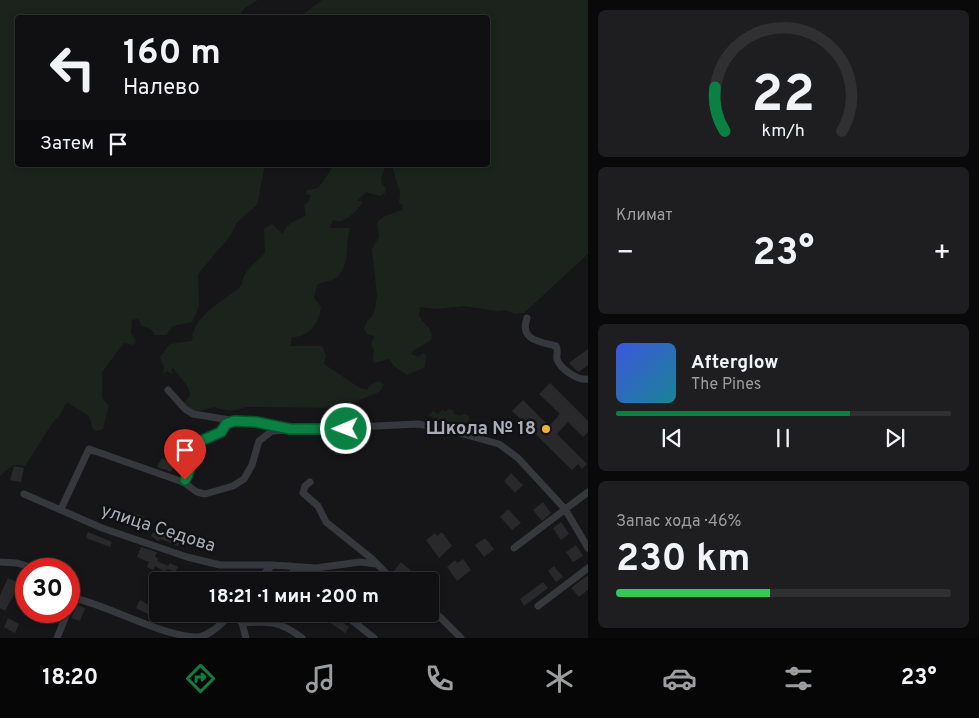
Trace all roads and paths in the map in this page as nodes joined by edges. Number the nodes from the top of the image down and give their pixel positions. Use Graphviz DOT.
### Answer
graph roads {
  1 [pos="527,318"];
  2 [pos="588,379"];
  3 [pos="168,390"];
  4 [pos="234,421"];
  5 [pos="290,429"];
  6 [pos="182,482"];
  7 [pos="310,482"];
  8 [pos="588,492"];
  9 [pos="24,494"];
  10 [pos="61,509"];
  11 [pos="565,510"];
  12 [pos="514,548"];
  13 [pos="588,548"];
  14 [pos="0,562"];
  15 [pos="15,563"];
  16 [pos="376,564"];
  17 [pos="272,565"];
  18 [pos="290,566"];
  19 [pos="588,568"];
  20 [pos="266,572"];
  21 [pos="296,572"];
  22 [pos="384,572"];
  23 [pos="80,600"];
  24 [pos="538,606"];
  25 [pos="439,616"];
  26 [pos="224,622"];
  27 [pos="354,622"];
  28 [pos="64,623"];
  29 [pos="242,623"];
  30 [pos="58,638"];
  31 [pos="184,638"];
  32 [pos="246,638"];
  33 [pos="302,638"];
  34 [pos="374,638"];
  35 [pos="461,638"];
  1 -- 2 [label="street"];
  3 -- 4 [label="street"];
  4 -- 5 [label="street"];
  4 -- 6 [label="street"];
  5 -- 6 [label="street"];
  5 -- 11 [label="street"];
  6 -- 10 [label="street"];
  7 -- 16 [label="street"];
  8 -- 11 [label="street"];
  9 -- 10 [label="street, улица Седова"];
  10 -- 17 [label="street, улица Седова"];
  11 -- 12 [label="street"];
  11 -- 13 [label="street"];
  14 -- 15 [label="street"];
  16 -- 18 [label="street, улица Седова"];
  16 -- 22 [label="street"];
  17 -- 18 [label="street, улица Седова"];
  17 -- 20 [label="street"];
  18 -- 21 [label="street"];
  19 -- 24 [label="street"];
  23 -- 31 [label="street"];
  25 -- 35 [label="street"];
  26 -- 31 [label="street"];
  27 -- 34 [label="street"];
  28 -- 30 [label="street"];
  29 -- 32 [label="street"];
  29 -- 33 [label="street"];
}
